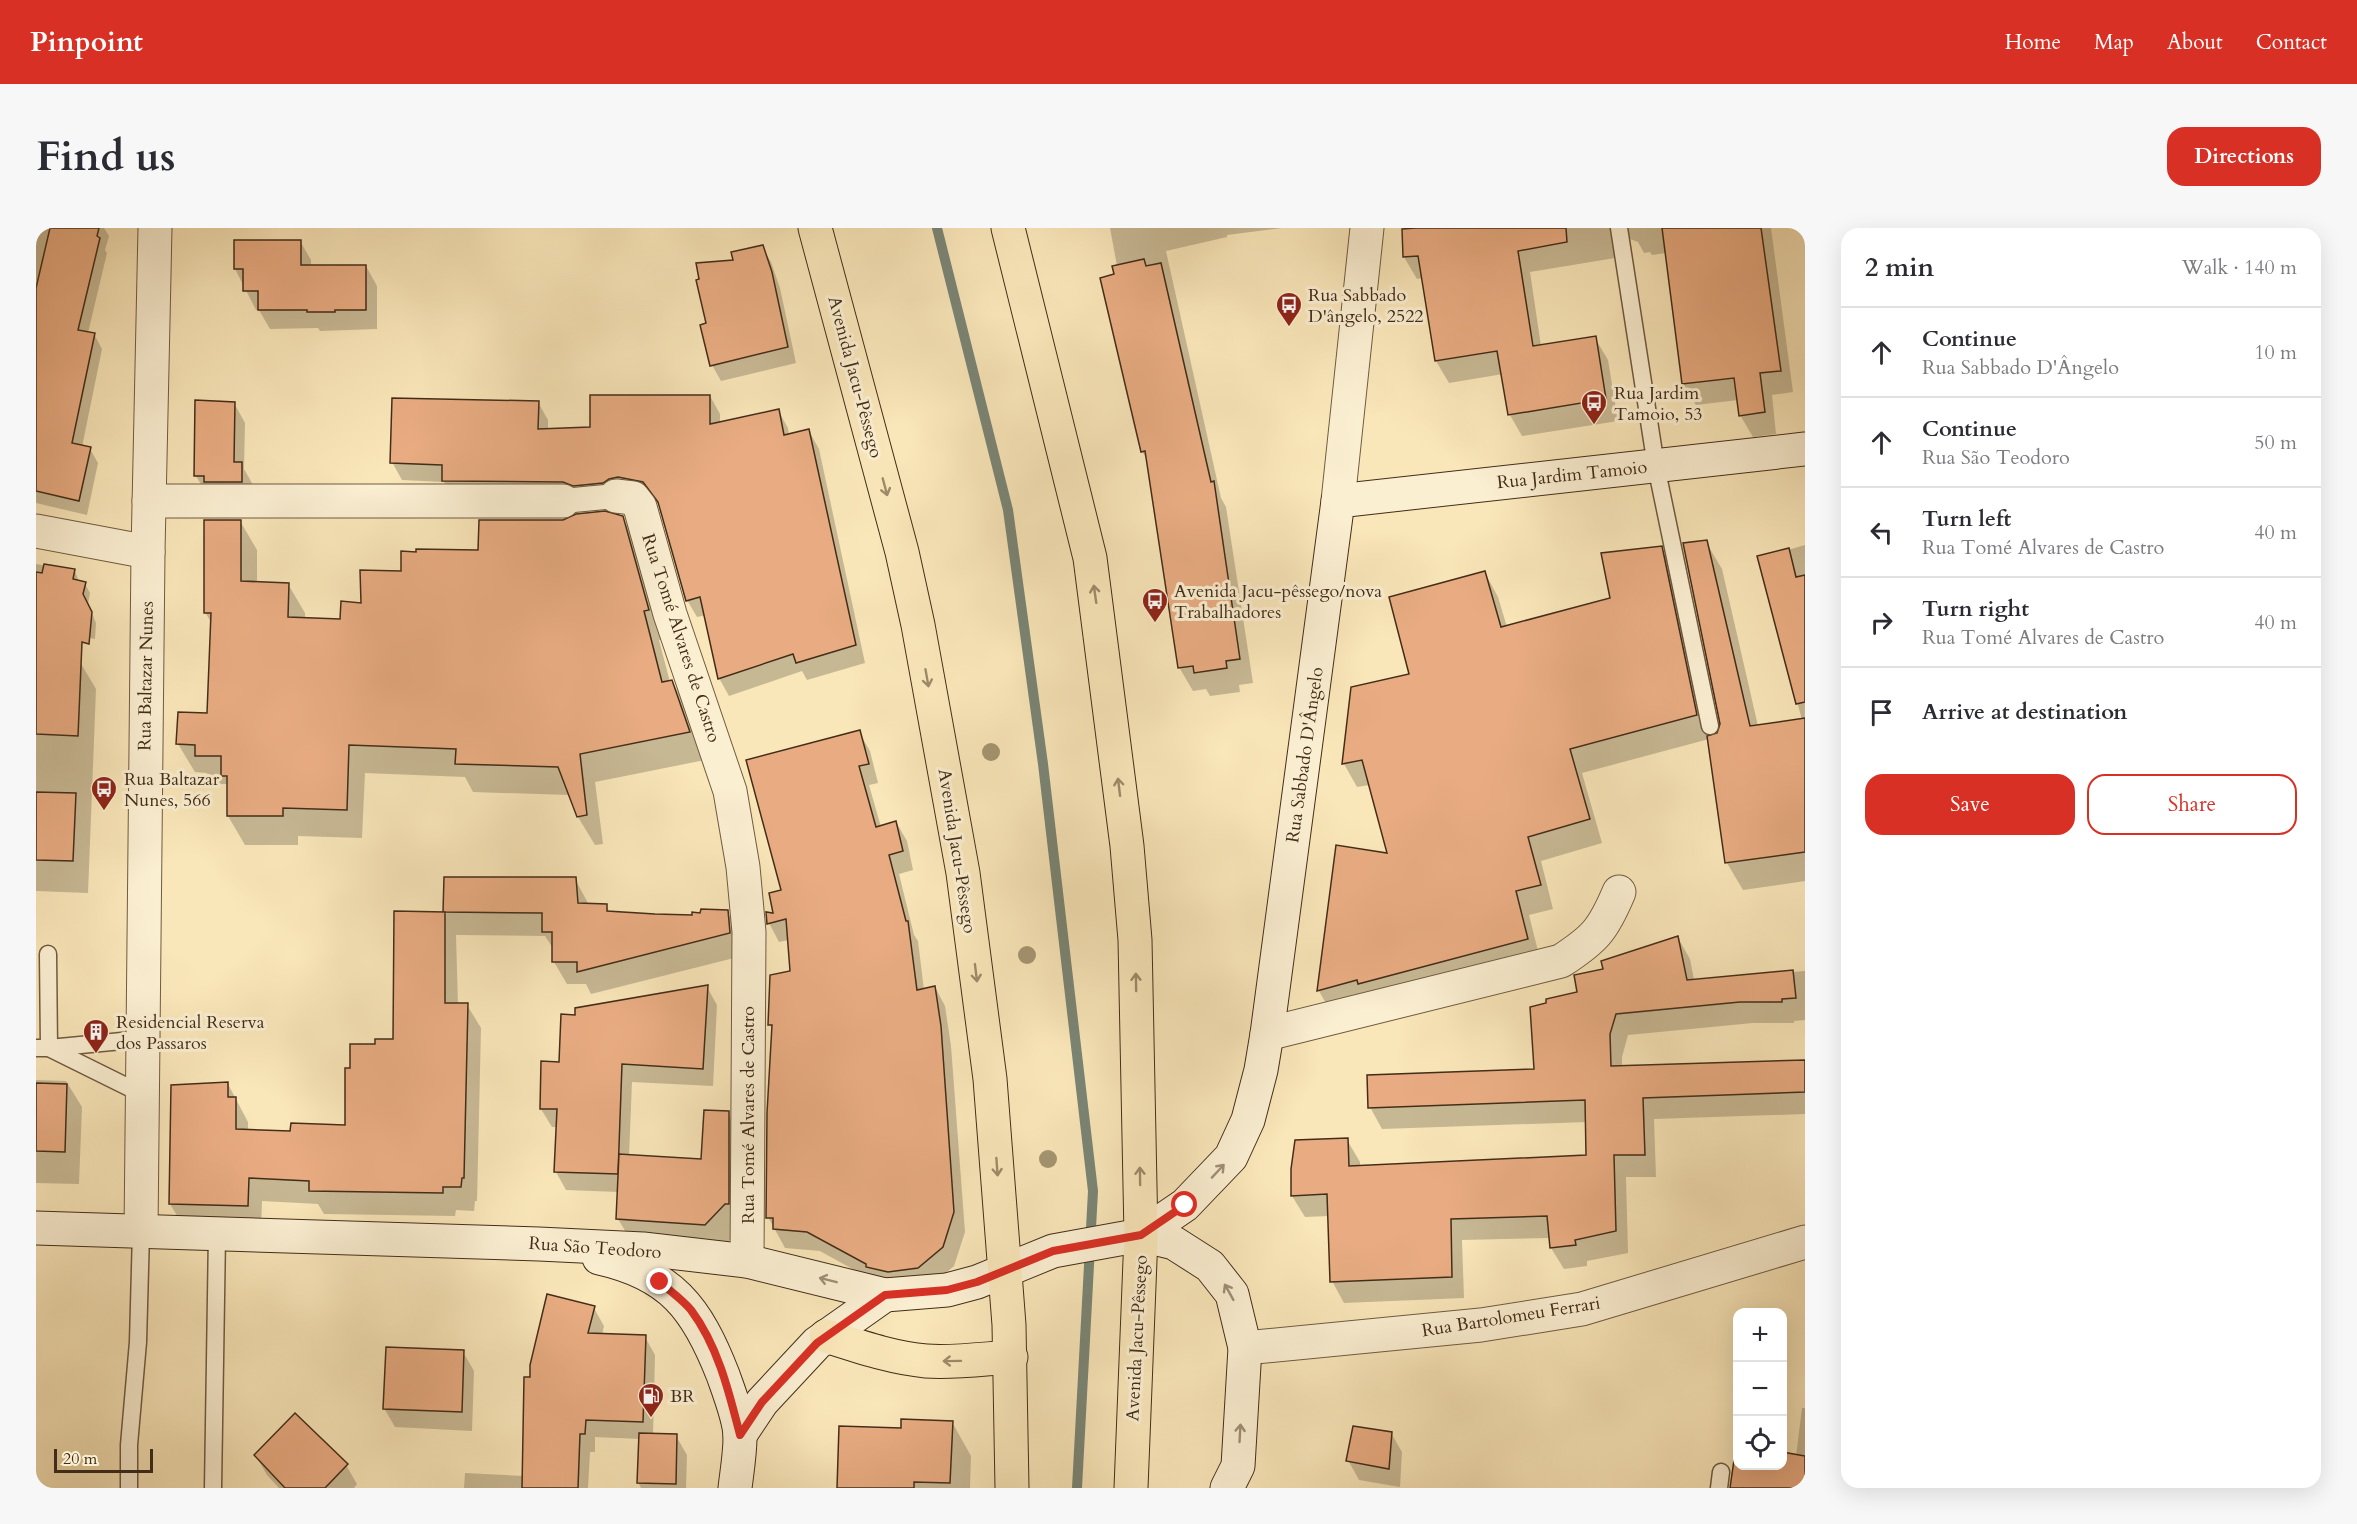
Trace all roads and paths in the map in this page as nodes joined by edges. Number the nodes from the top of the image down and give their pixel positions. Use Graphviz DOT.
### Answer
graph roads {
  1 [pos="155,228"];
  2 [pos="815,228"];
  3 [pos="1008,228"];
  4 [pos="1367,228"];
  5 [pos="1619,228"];
  6 [pos="1805,449"];
  7 [pos="1656,465"];
  8 [pos="616,496"];
  9 [pos="149,501"];
  10 [pos="563,501"];
  11 [pos="1338,501"];
  12 [pos="36,531"];
  13 [pos="148,552"];
  14 [pos="1710,726"];
  15 [pos="1619,892"];
  16 [pos="48,954"];
  17 [pos="1267,1034"];
  18 [pos="143,1039"];
  19 [pos="43,1048"];
  20 [pos="142,1094"];
  21 [pos="36,1228"];
  22 [pos="141,1232"];
  23 [pos="217,1234"];
  24 [pos="1127,1237"];
  25 [pos="1805,1242"];
  26 [pos="539,1244"];
  27 [pos="747,1261"];
  28 [pos="1005,1271"];
  29 [pos="885,1295"];
  30 [pos="826,1336"];
  31 [pos="1245,1348"];
  32 [pos="1011,1357"];
  33 [pos="740,1435"];
  34 [pos="1237,1481"];
  35 [pos="129,1488"];
  36 [pos="213,1488"];
  37 [pos="735,1488"];
  38 [pos="1012,1488"];
  39 [pos="1131,1488"];
  1 -- 9 [label="street, Rua Baltazar Nunes"];
  2 -- 28 [label="highway, Avenida Jacu-Pêssego, one-way"];
  24 -- 3 [label="highway, Avenida Jacu-Pêssego, one-way"];
  4 -- 11 [label="street, Rua Sabbado D'Ângelo"];
  5 -- 7 [label="lane"];
  6 -- 7 [label="street, Rua Jardim Tamoio"];
  7 -- 11 [label="street, Rua Jardim Tamoio"];
  7 -- 14 [label="lane"];
  8 -- 10 [label="street, Rua Tomé Alvares de Castro"];
  8 -- 27 [label="street, Rua Tomé Alvares de Castro"];
  9 -- 10 [label="street, Rua Tomé Alvares de Castro"];
  9 -- 13 [label="street, Rua Baltazar Nunes"];
  11 -- 17 [label="street, Rua Sabbado D'Ângelo"];
  12 -- 13 [label="street"];
  13 -- 18 [label="street, Rua Baltazar Nunes"];
  15 -- 17 [label="street"];
  16 -- 19 [label="lane"];
  24 -- 17 [label="street, Rua Sabbado D'Ângelo, one-way"];
  18 -- 19 [label="lane"];
  18 -- 20 [label="street, Rua Baltazar Nunes"];
  19 -- 20 [label="lane"];
  20 -- 22 [label="street, Rua Baltazar Nunes"];
  21 -- 22 [label="street, Rua São Teodoro"];
  22 -- 23 [label="street, Rua São Teodoro"];
  22 -- 35 [label="lane"];
  23 -- 26 [label="street, Rua São Teodoro"];
  23 -- 36 [label="lane"];
  24 -- 28 [label="street, Rua São Teodoro"];
  31 -- 24 [label="street, one-way"];
  24 -- 39 [label="highway, Avenida Jacu-Pêssego"];
  25 -- 31 [label="street, Rua Bartolomeu Ferrari"];
  26 -- 27 [label="street, Rua São Teodoro"];
  26 -- 33 [label="street"];
  29 -- 27 [label="street, Rua São Teodoro, one-way"];
  28 -- 29 [label="street, Rua São Teodoro"];
  28 -- 32 [label="highway, Avenida Jacu-Pêssego"];
  29 -- 30 [label="street"];
  32 -- 30 [label="highway, one-way"];
  30 -- 33 [label="street"];
  34 -- 31 [label="street, one-way"];
  32 -- 38 [label="highway, Avenida Jacu-Pêssego"];
  33 -- 37 [label="street"];
}
